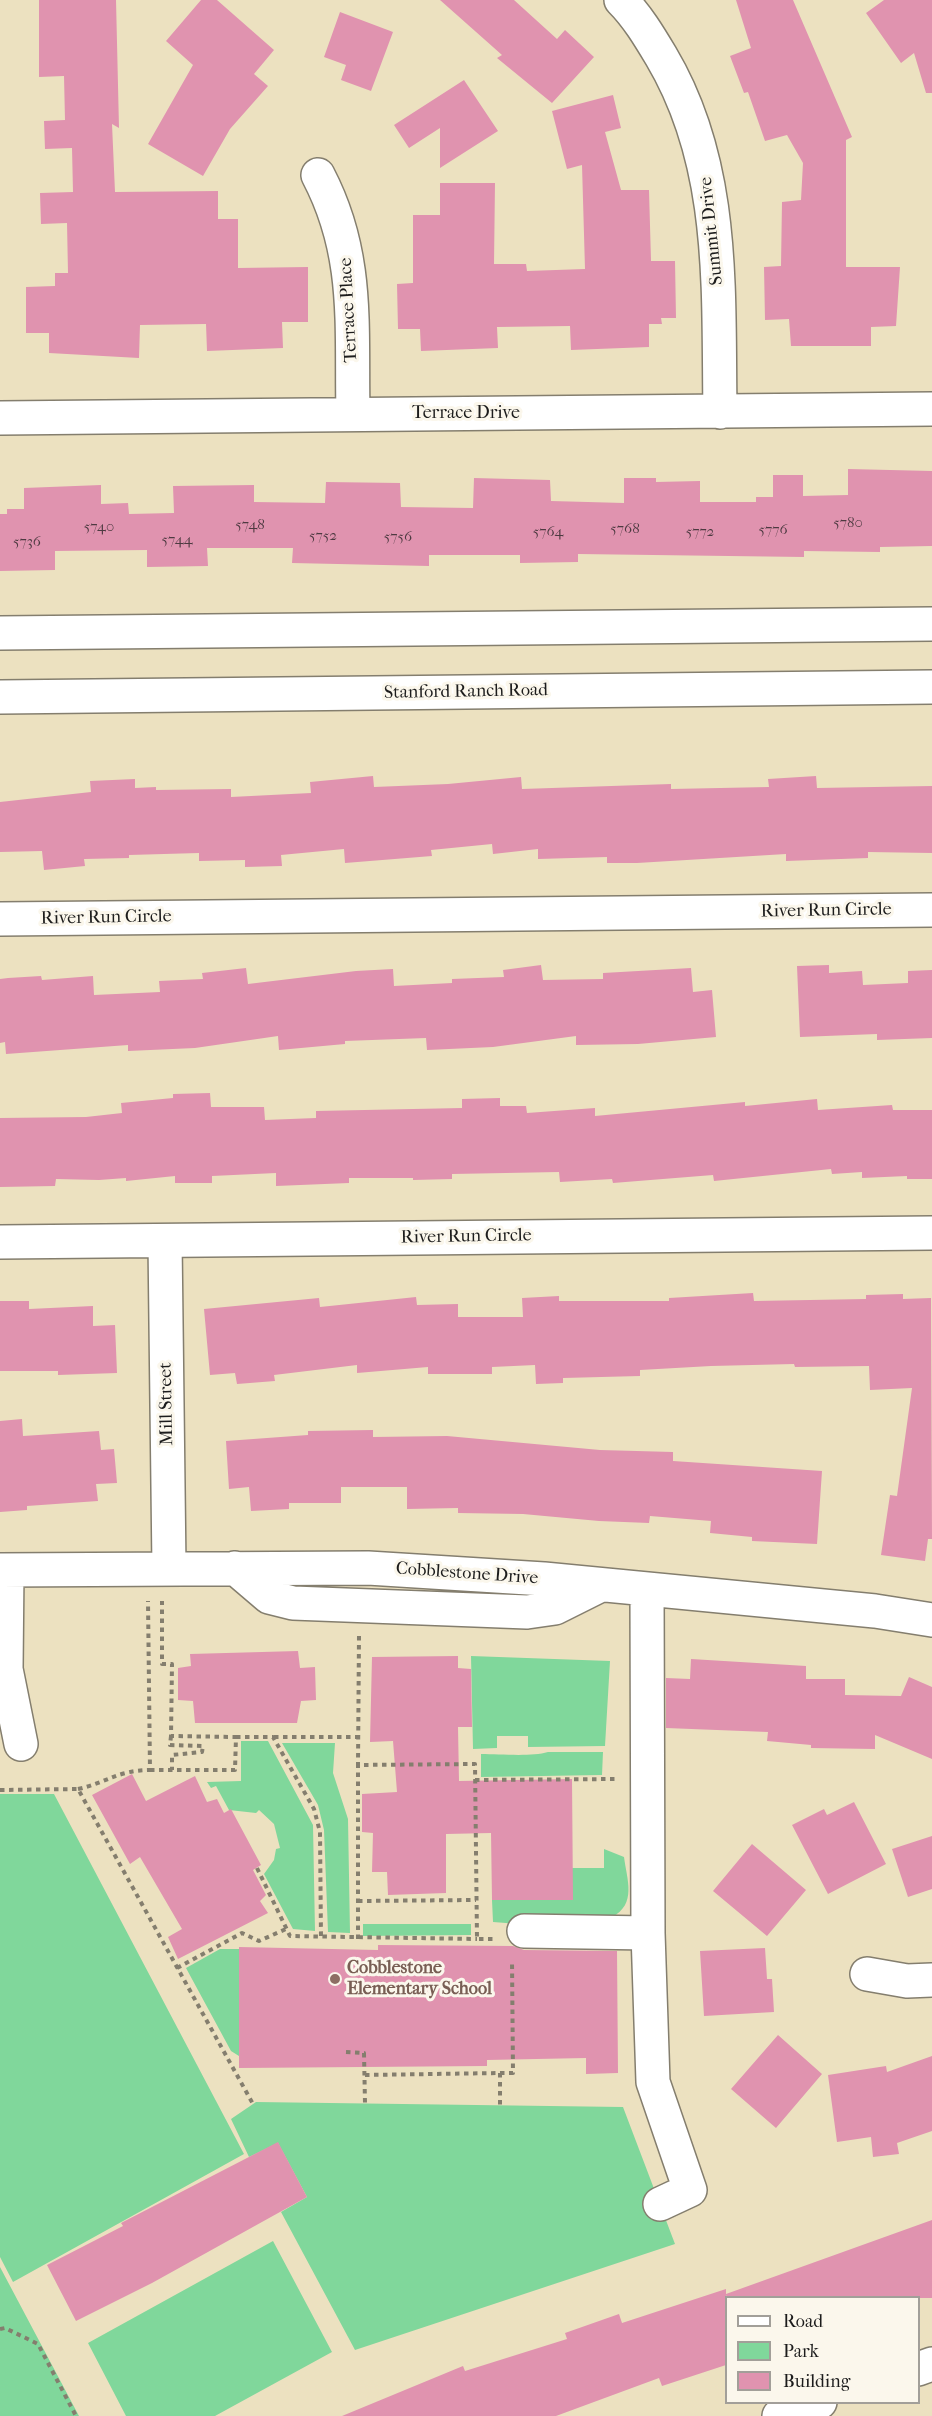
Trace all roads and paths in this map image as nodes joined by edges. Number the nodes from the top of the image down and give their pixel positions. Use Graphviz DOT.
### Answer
graph roads {
  1 [pos="621,0"];
  2 [pos="318,175"];
  3 [pos="932,409"];
  4 [pos="720,412"];
  5 [pos="353,414"];
  6 [pos="0,418"];
  7 [pos="932,624"];
  8 [pos="0,633"];
  9 [pos="932,687"];
  10 [pos="0,697"];
  11 [pos="932,910"];
  12 [pos="0,919"];
  13 [pos="932,1233"];
  14 [pos="165,1240"];
  15 [pos="0,1242"];
  16 [pos="169,1568"];
  17 [pos="3,1570"];
  18 [pos="647,1589"];
  19 [pos="148,1601"];
  20 [pos="162,1601"];
  21 [pos="932,1620"];
  22 [pos="359,1638"];
  23 [pos="171,1736"];
  24 [pos="236,1737"];
  25 [pos="273,1737"];
  26 [pos="358,1737"];
  27 [pos="21,1744"];
  28 [pos="358,1765"];
  29 [pos="150,1770"];
  30 [pos="172,1770"];
  31 [pos="647,1779"];
  32 [pos="475,1780"];
  33 [pos="78,1789"];
  34 [pos="0,1790"];
  35 [pos="257,1868"];
  36 [pos="476,1900"];
  37 [pos="358,1901"];
  38 [pos="286,1929"];
  39 [pos="648,1933"];
  40 [pos="321,1938"];
  41 [pos="358,1939"];
  42 [pos="477,1939"];
  43 [pos="512,1940"];
  44 [pos="177,1968"];
  45 [pos="867,1974"];
  46 [pos="932,1980"];
  47 [pos="346,2052"];
  48 [pos="500,2073"];
  49 [pos="364,2074"];
  50 [pos="365,2103"];
  51 [pos="253,2104"];
  52 [pos="500,2105"];
  53 [pos="660,2204"];
  54 [pos="0,2329"];
  55 [pos="817,2404"];
  56 [pos="76,2416"];
  57 [pos="779,2416"];
  1 -- 4 [label="street, Summit Drive"];
  2 -- 5 [label="street, Terrace Place"];
  3 -- 4 [label="street, Terrace Drive"];
  4 -- 5 [label="street, Terrace Drive"];
  5 -- 6 [label="street, Terrace Drive"];
  7 -- 8 [label="street"];
  9 -- 10 [label="street, Stanford Ranch Road"];
  11 -- 12 [label="street, River Run Circle"];
  13 -- 14 [label="street, River Run Circle"];
  14 -- 15 [label="street, River Run Circle"];
  14 -- 16 [label="street, Mill Street"];
  16 -- 17 [label="street, Cobblestone Drive"];
  16 -- 18 [label="street, Cobblestone Drive"];
  17 -- 27 [label="street"];
  18 -- 21 [label="street, Cobblestone Drive"];
  18 -- 31 [label="street"];
  19 -- 29 [label="path"];
  20 -- 23 [label="path"];
  22 -- 26 [label="path"];
  23 -- 24 [label="path"];
  23 -- 30 [label="path"];
  24 -- 25 [label="path"];
  24 -- 30 [label="path"];
  25 -- 26 [label="path"];
  25 -- 40 [label="path"];
  26 -- 28 [label="path"];
  28 -- 32 [label="path"];
  28 -- 37 [label="path"];
  29 -- 30 [label="path"];
  29 -- 33 [label="path"];
  31 -- 32 [label="path"];
  31 -- 39 [label="street"];
  32 -- 36 [label="path"];
  33 -- 34 [label="path"];
  33 -- 44 [label="path"];
  35 -- 38 [label="path"];
  36 -- 37 [label="path"];
  36 -- 42 [label="path"];
  37 -- 41 [label="path"];
  38 -- 40 [label="path"];
  38 -- 44 [label="path"];
  39 -- 43 [label="street"];
  39 -- 53 [label="street"];
  40 -- 41 [label="path"];
  41 -- 42 [label="path"];
  42 -- 43 [label="path"];
  43 -- 48 [label="path"];
  44 -- 51 [label="path"];
  45 -- 46 [label="street"];
  47 -- 49 [label="path"];
  48 -- 49 [label="path"];
  48 -- 52 [label="path"];
  49 -- 50 [label="path"];
  54 -- 56 [label="path"];
  55 -- 57 [label="street"];
}
